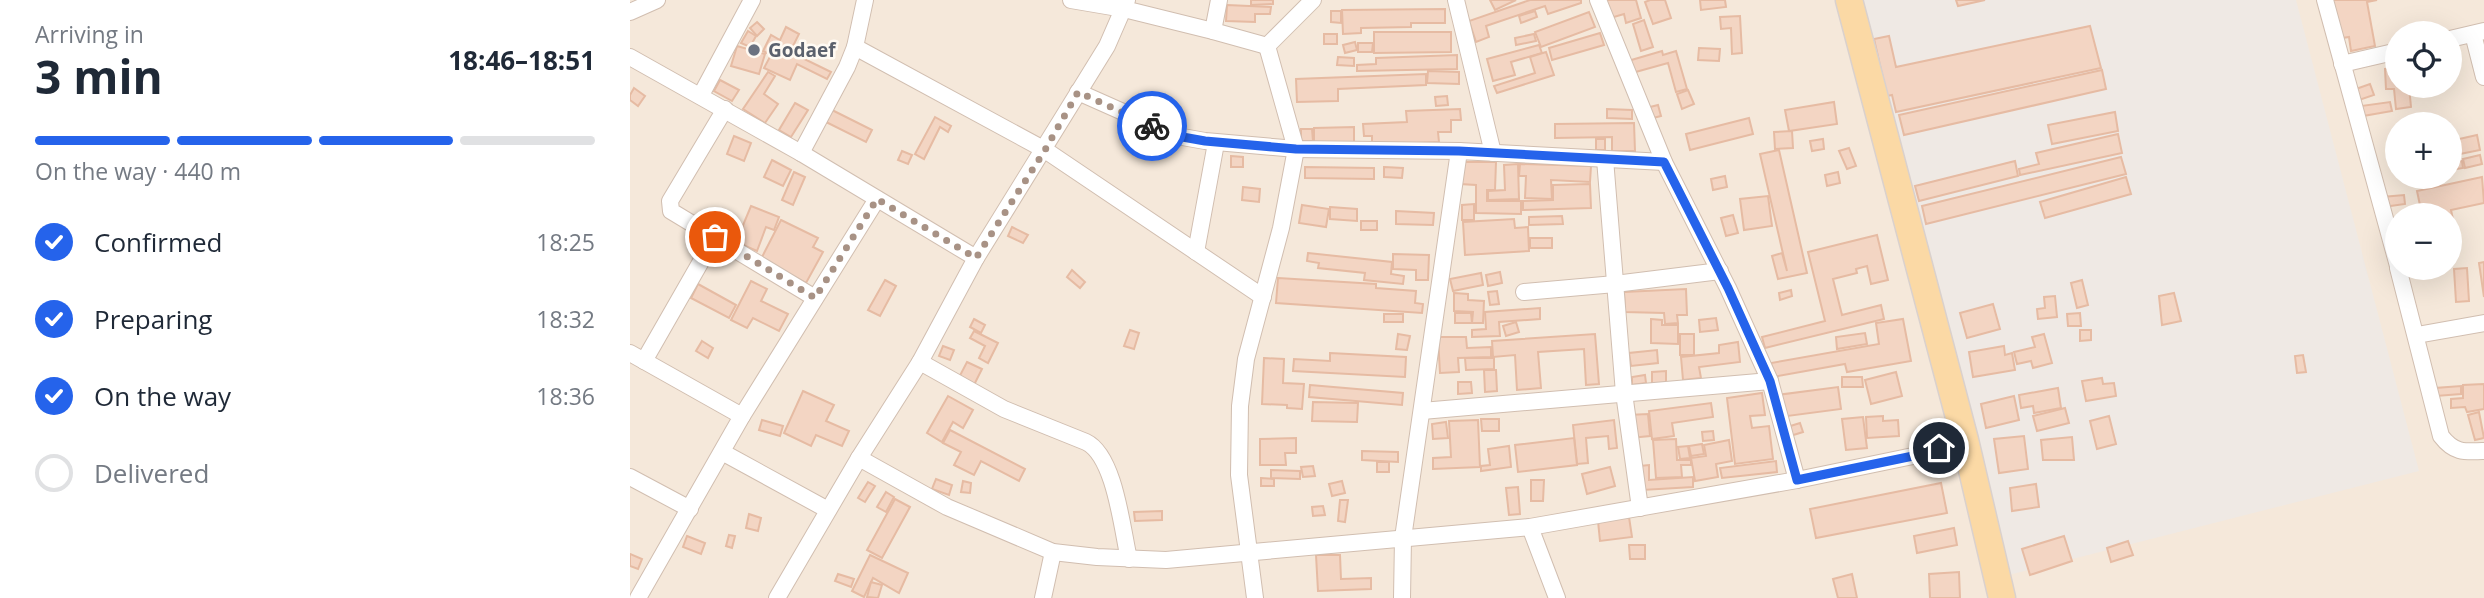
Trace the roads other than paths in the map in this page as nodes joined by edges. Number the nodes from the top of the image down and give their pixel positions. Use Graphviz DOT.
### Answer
graph roads {
  1 [pos="657,0"];
  2 [pos="752,0"];
  3 [pos="865,0"];
  4 [pos="1071,0"];
  5 [pos="1219,0"];
  6 [pos="1313,0"];
  7 [pos="1456,0"];
  8 [pos="1598,0"];
  9 [pos="1849,0"];
  10 [pos="2325,0"];
  11 [pos="1125,5"];
  12 [pos="630,12"];
  13 [pos="1213,31"];
  14 [pos="2478,32"];
  15 [pos="1267,46"];
  16 [pos="855,47"];
  17 [pos="2385,54"];
  18 [pos="630,57"];
  19 [pos="2342,64"];
  20 [pos="2484,77"];
  21 [pos="1078,92"];
  22 [pos="701,95"];
  23 [pos="725,109"];
  24 [pos="1216,143"];
  25 [pos="1296,149"];
  26 [pos="1045,150"];
  27 [pos="1459,151"];
  28 [pos="801,153"];
  29 [pos="1493,153"];
  30 [pos="1605,159"];
  31 [pos="1664,162"];
  32 [pos="877,199"];
  33 [pos="2385,220"];
  34 [pos="715,237"];
  35 [pos="1196,252"];
  36 [pos="976,258"];
  37 [pos="1720,271"];
  38 [pos="2402,280"];
  39 [pos="1615,284"];
  40 [pos="1524,292"];
  41 [pos="1263,297"];
  42 [pos="815,298"];
  43 [pos="2484,323"];
  44 [pos="2417,335"];
  45 [pos="637,357"];
  46 [pos="920,362"];
  47 [pos="1770,381"];
  48 [pos="1624,393"];
  49 [pos="1422,411"];
  50 [pos="742,416"];
  51 [pos="1965,440"];
  52 [pos="2484,451"];
  53 [pos="722,452"];
  54 [pos="859,458"];
  55 [pos="630,477"];
  56 [pos="1797,480"];
  57 [pos="1640,508"];
  58 [pos="690,509"];
  59 [pos="828,510"];
  60 [pos="1530,527"];
  61 [pos="1403,538"];
  62 [pos="1053,552"];
  63 [pos="1248,553"];
  64 [pos="1129,559"];
  65 [pos="638,598"];
  66 [pos="776,598"];
  67 [pos="1043,598"];
  68 [pos="1255,598"];
  69 [pos="1402,598"];
  70 [pos="1557,598"];
  71 [pos="2002,598"];
  1 -- 12 [label="street"];
  2 -- 22 [label="street"];
  3 -- 16 [label="street"];
  4 -- 11 [label="street"];
  5 -- 13 [label="street"];
  6 -- 15 [label="street"];
  7 -- 29 [label="street"];
  8 -- 31 [label="street"];
  9 -- 51 [label="main road"];
  10 -- 19 [label="street"];
  11 -- 13 [label="street"];
  11 -- 21 [label="street"];
  13 -- 15 [label="street"];
  14 -- 20 [label="street"];
  15 -- 25 [label="street"];
  16 -- 26 [label="street"];
  16 -- 28 [label="street"];
  17 -- 19 [label="street"];
  18 -- 22 [label="street"];
  19 -- 33 [label="street"];
  21 -- 24 [label="street"];
  21 -- 26 [label="street"];
  22 -- 23 [label="street"];
  23 -- 28 [label="street"];
  23 -- 34 [label="street"];
  24 -- 25 [label="street"];
  24 -- 35 [label="street"];
  25 -- 27 [label="street"];
  25 -- 41 [label="street"];
  26 -- 35 [label="street"];
  26 -- 36 [label="street"];
  27 -- 29 [label="street"];
  27 -- 49 [label="street"];
  28 -- 32 [label="street"];
  29 -- 30 [label="street"];
  30 -- 31 [label="street"];
  30 -- 39 [label="street"];
  31 -- 37 [label="street"];
  32 -- 36 [label="street"];
  32 -- 42 [label="street"];
  34 -- 42 [label="street"];
  34 -- 45 [label="street"];
  35 -- 41 [label="street"];
  36 -- 46 [label="street"];
  37 -- 39 [label="street"];
  37 -- 47 [label="street"];
  38 -- 44 [label="street"];
  39 -- 40 [label="street"];
  39 -- 48 [label="street"];
  41 -- 63 [label="street"];
  42 -- 50 [label="street"];
  43 -- 44 [label="street"];
  44 -- 52 [label="street"];
  45 -- 50 [label="street"];
  46 -- 54 [label="street"];
  46 -- 64 [label="street"];
  47 -- 48 [label="street"];
  47 -- 56 [label="street"];
  48 -- 49 [label="street"];
  48 -- 57 [label="street"];
  49 -- 61 [label="street"];
  50 -- 53 [label="street"];
  51 -- 56 [label="street"];
  51 -- 71 [label="main road"];
  53 -- 58 [label="street"];
  53 -- 59 [label="street"];
  54 -- 59 [label="street"];
  54 -- 62 [label="street"];
  55 -- 58 [label="street"];
  56 -- 57 [label="street"];
  57 -- 60 [label="street"];
  58 -- 65 [label="street"];
  59 -- 66 [label="street"];
  60 -- 61 [label="street"];
  60 -- 70 [label="street"];
  61 -- 63 [label="street"];
  61 -- 69 [label="street"];
  62 -- 64 [label="street"];
  62 -- 67 [label="street"];
  63 -- 64 [label="street"];
  63 -- 68 [label="street"];
}
